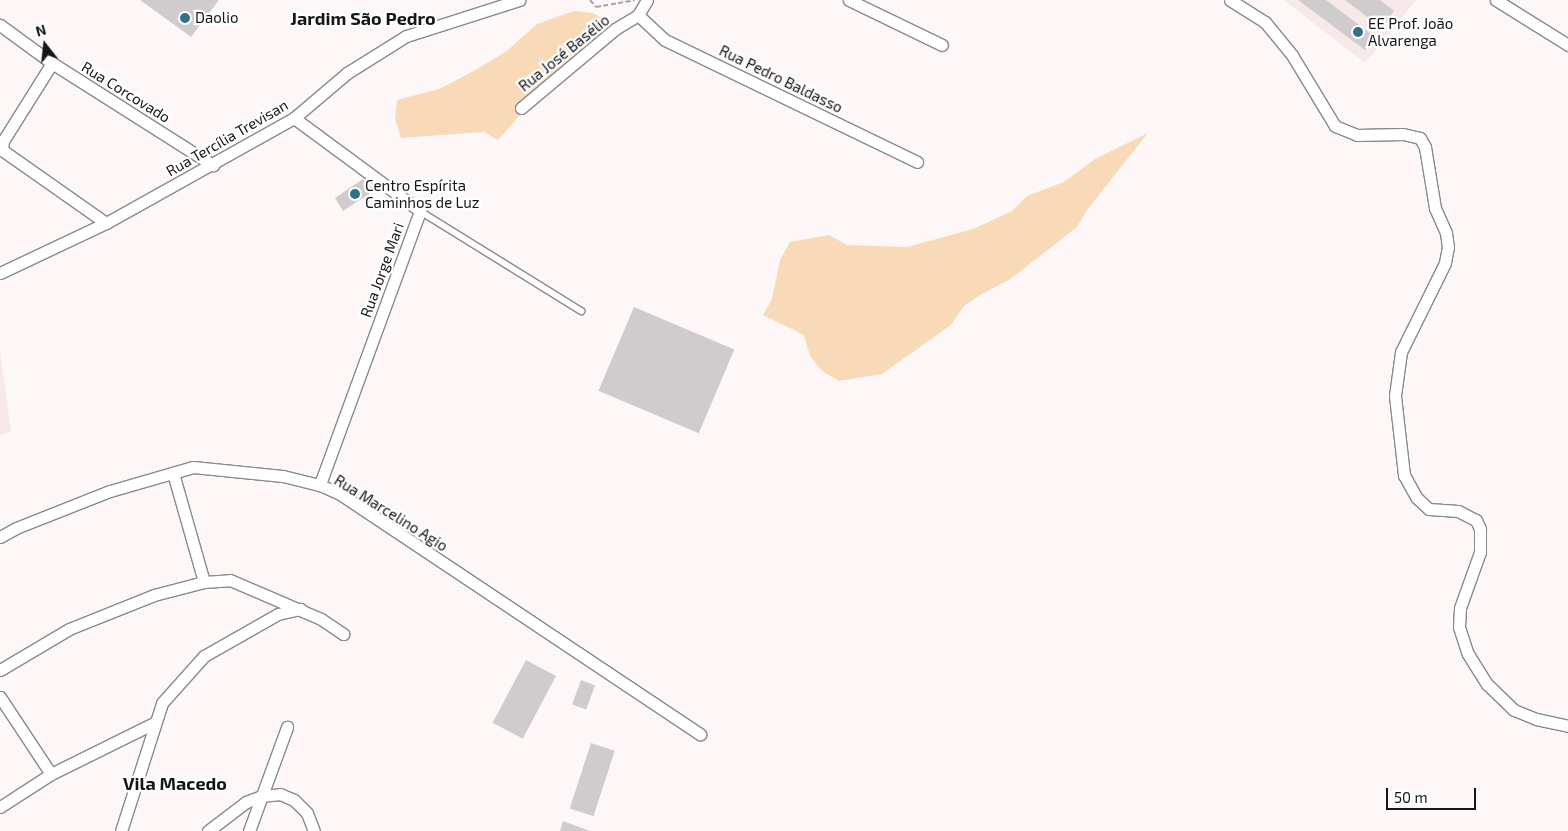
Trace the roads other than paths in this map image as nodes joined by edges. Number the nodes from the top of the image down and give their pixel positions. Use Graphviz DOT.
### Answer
graph roads {
  1 [pos="519,0"];
  2 [pos="647,0"];
  3 [pos="849,0"];
  4 [pos="1230,0"];
  5 [pos="1496,0"];
  6 [pos="638,16"];
  7 [pos="0,25"];
  8 [pos="1562,37"];
  9 [pos="942,45"];
  10 [pos="1568,45"];
  11 [pos="52,63"];
  12 [pos="520,108"];
  13 [pos="294,118"];
  14 [pos="917,162"];
  15 [pos="213,165"];
  16 [pos="420,211"];
  17 [pos="106,223"];
  18 [pos="0,273"];
  19 [pos="581,311"];
  20 [pos="173,473"];
  21 [pos="320,485"];
  22 [pos="0,527"];
  23 [pos="16,528"];
  24 [pos="0,537"];
  25 [pos="204,582"];
  26 [pos="300,609"];
  27 [pos="343,634"];
  28 [pos="0,670"];
  29 [pos="0,697"];
  30 [pos="154,723"];
  31 [pos="1568,726"];
  32 [pos="288,727"];
  33 [pos="700,734"];
  34 [pos="51,774"];
  35 [pos="262,796"];
  36 [pos="0,807"];
  37 [pos="121,831"];
  38 [pos="208,831"];
  39 [pos="249,831"];
  40 [pos="314,831"];
  1 -- 13 [label="street, Rua Tercília Trevisan"];
  2 -- 6 [label="street, Rua José Basélio"];
  3 -- 9 [label="street"];
  4 -- 31 [label="street"];
  5 -- 8 [label="street"];
  6 -- 12 [label="street, Rua José Basélio"];
  6 -- 14 [label="street, Rua Pedro Baldasso"];
  7 -- 11 [label="street, Rua Corcovado"];
  8 -- 10 [label="street"];
  11 -- 15 [label="street, Rua Corcovado"];
  11 -- 17 [label="street"];
  13 -- 15 [label="street, Rua Tercília Trevisan"];
  13 -- 16 [label="street, Rua Jorge Mari"];
  15 -- 17 [label="street, Rua Tercília Trevisan"];
  16 -- 19 [label="lane"];
  16 -- 21 [label="street, Rua Jorge Mari"];
  17 -- 18 [label="street, Rua Tercília Trevisan"];
  20 -- 21 [label="street, Rua Marcelino Agio"];
  20 -- 23 [label="street, Rua Marcelino Agio"];
  20 -- 25 [label="street"];
  21 -- 33 [label="street, Rua Marcelino Agio"];
  22 -- 23 [label="street"];
  23 -- 24 [label="street, Rua Marcelino Agio"];
  25 -- 26 [label="street"];
  25 -- 28 [label="street"];
  26 -- 27 [label="street"];
  26 -- 30 [label="street"];
  29 -- 34 [label="street"];
  30 -- 34 [label="street"];
  30 -- 37 [label="street"];
  32 -- 35 [label="street"];
  34 -- 36 [label="street"];
  35 -- 38 [label="street"];
  35 -- 39 [label="street"];
  35 -- 40 [label="street"];
}
